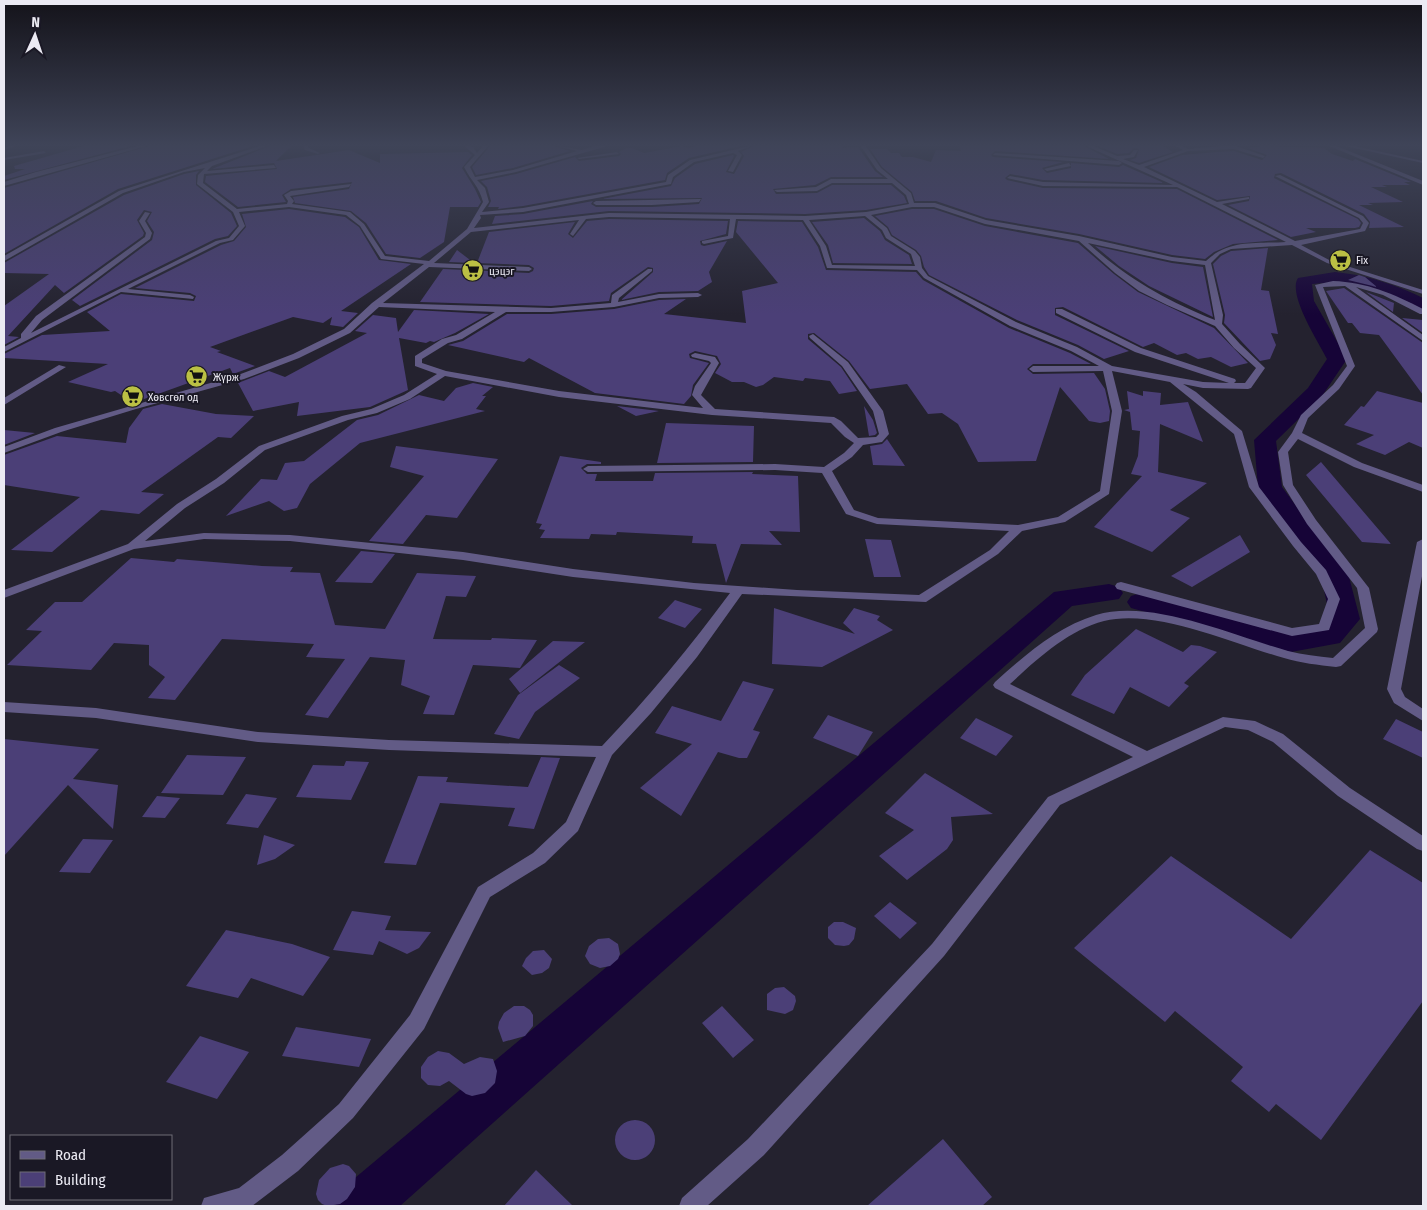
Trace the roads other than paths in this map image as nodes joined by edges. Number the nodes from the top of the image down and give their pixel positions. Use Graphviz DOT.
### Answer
graph roads {
  1 [pos="104,201"];
  2 [pos="222,201"];
  3 [pos="291,201"];
  4 [pos="486,201"];
  5 [pos="677,201"];
  6 [pos="911,201"];
  7 [pos="1210,201"];
  8 [pos="1229,201"];
  9 [pos="1330,201"];
  10 [pos="566,202"];
  11 [pos="289,204"];
  12 [pos="1215,204"];
  13 [pos="912,205"];
  14 [pos="236,212"];
  15 [pos="147,213"];
  16 [pos="477,214"];
  17 [pos="866,214"];
  18 [pos="584,217"];
  19 [pos="733,217"];
  20 [pos="805,218"];
  21 [pos="469,230"];
  22 [pos="573,234"];
  23 [pos="1079,238"];
  24 [pos="704,242"];
  25 [pos="1294,243"];
  26 [pos="4,259"];
  27 [pos="1208,263"];
  28 [pos="429,264"];
  29 [pos="919,268"];
  30 [pos="529,269"];
  31 [pos="650,270"];
  32 [pos="1347,284"];
  33 [pos="120,290"];
  34 [pos="1423,292"];
  35 [pos="698,295"];
  36 [pos="190,297"];
  37 [pos="376,305"];
  38 [pos="614,305"];
  39 [pos="504,310"];
  40 [pos="1059,311"];
  41 [pos="1423,312"];
  42 [pos="1218,324"];
  43 [pos="813,336"];
  44 [pos="1423,338"];
  45 [pos="21,340"];
  46 [pos="4,350"];
  47 [pos="695,355"];
  48 [pos="62,367"];
  49 [pos="1110,368"];
  50 [pos="1033,369"];
  51 [pos="444,373"];
  52 [pos="1168,378"];
  53 [pos="1248,386"];
  54 [pos="4,402"];
  55 [pos="712,412"];
  56 [pos="1298,434"];
  57 [pos="860,442"];
  58 [pos="4,450"];
  59 [pos="588,469"];
  60 [pos="826,470"];
  61 [pos="1423,489"];
  62 [pos="1018,528"];
  63 [pos="1423,542"];
  64 [pos="132,546"];
  65 [pos="1121,586"];
  66 [pos="739,590"];
  67 [pos="4,594"];
  68 [pos="4,707"];
  69 [pos="1423,716"];
  70 [pos="606,752"];
  71 [pos="1147,757"];
  72 [pos="1423,844"];
  73 [pos="212,1206"];
  74 [pos="690,1206"];
  1 -- 26 [label="street"];
  2 -- 14 [label="street"];
  3 -- 11 [label="street"];
  4 -- 16 [label="street"];
  5 -- 10 [label="street"];
  6 -- 13 [label="street"];
  7 -- 12 [label="street"];
  8 -- 12 [label="street"];
  9 -- 25 [label="street"];
  10 -- 16 [label="street"];
  11 -- 14 [label="street"];
  11 -- 28 [label="street"];
  12 -- 25 [label="street"];
  13 -- 17 [label="street"];
  13 -- 23 [label="street"];
  14 -- 33 [label="street"];
  15 -- 45 [label="street"];
  16 -- 21 [label="street"];
  17 -- 20 [label="street"];
  17 -- 29 [label="street"];
  18 -- 19 [label="street"];
  18 -- 21 [label="street"];
  18 -- 22 [label="street"];
  19 -- 20 [label="street"];
  19 -- 24 [label="street"];
  20 -- 29 [label="street"];
  21 -- 28 [label="street"];
  23 -- 27 [label="street"];
  23 -- 42 [label="street"];
  25 -- 27 [label="street"];
  25 -- 34 [label="street"];
  27 -- 42 [label="street"];
  28 -- 30 [label="street"];
  28 -- 37 [label="street"];
  29 -- 49 [label="street"];
  31 -- 38 [label="street"];
  32 -- 41 [label="street"];
  32 -- 44 [label="street"];
  32 -- 56 [label="street"];
  33 -- 36 [label="street"];
  33 -- 45 [label="street"];
  35 -- 38 [label="street"];
  37 -- 39 [label="street"];
  37 -- 58 [label="street"];
  38 -- 39 [label="street"];
  39 -- 51 [label="street"];
  40 -- 53 [label="street"];
  42 -- 53 [label="street"];
  43 -- 57 [label="street"];
  45 -- 46 [label="street"];
  47 -- 55 [label="street"];
  48 -- 54 [label="street"];
  49 -- 50 [label="street"];
  49 -- 52 [label="street"];
  49 -- 62 [label="street"];
  51 -- 55 [label="street"];
  51 -- 64 [label="street"];
  52 -- 53 [label="street"];
  52 -- 65 [label="street"];
  55 -- 57 [label="street"];
  56 -- 61 [label="street"];
  56 -- 71 [label="street"];
  57 -- 60 [label="street"];
  59 -- 60 [label="street"];
  60 -- 62 [label="street"];
  62 -- 66 [label="street"];
  63 -- 69 [label="street"];
  64 -- 66 [label="street"];
  64 -- 67 [label="street"];
  66 -- 70 [label="street"];
  68 -- 70 [label="street"];
  70 -- 73 [label="street"];
  71 -- 72 [label="street"];
  71 -- 74 [label="street"];
}
